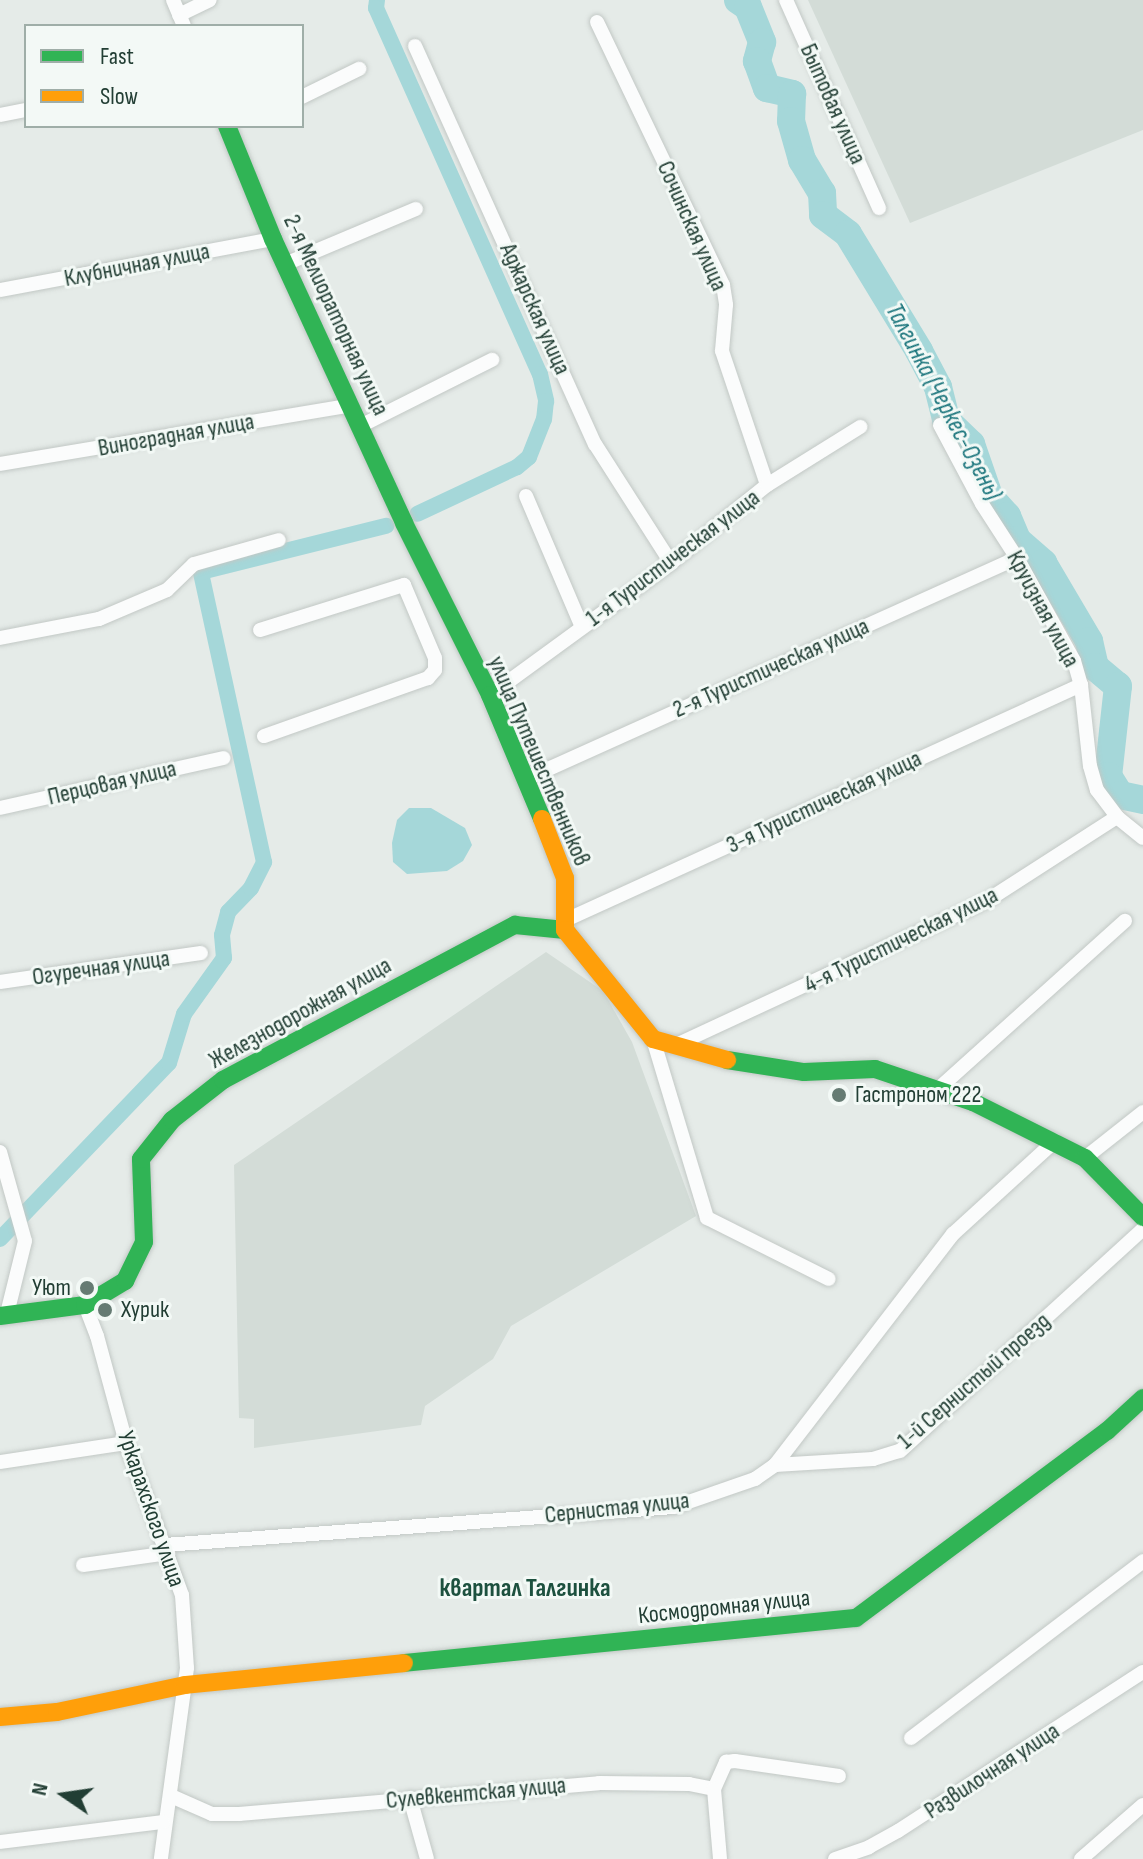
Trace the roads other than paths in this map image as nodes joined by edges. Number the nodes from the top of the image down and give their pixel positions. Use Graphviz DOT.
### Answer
graph roads {
  1 [pos="173,0"];
  2 [pos="210,0"];
  3 [pos="786,0"];
  4 [pos="182,20"];
  5 [pos="597,22"];
  6 [pos="415,46"];
  7 [pos="359,69"];
  8 [pos="304,96"];
  9 [pos="24,110"];
  10 [pos="0,115"];
  11 [pos="233,128"];
  12 [pos="879,208"];
  13 [pos="416,209"];
  14 [pos="273,239"];
  15 [pos="285,264"];
  16 [pos="0,290"];
  17 [pos="492,360"];
  18 [pos="351,405"];
  19 [pos="940,425"];
  20 [pos="360,426"];
  21 [pos="860,427"];
  22 [pos="0,464"];
  23 [pos="767,485"];
  24 [pos="526,496"];
  25 [pos="404,523"];
  26 [pos="279,540"];
  27 [pos="1017,558"];
  28 [pos="671,563"];
  29 [pos="430,576"];
  30 [pos="404,585"];
  31 [pos="582,627"];
  32 [pos="260,630"];
  33 [pos="0,638"];
  34 [pos="1081,685"];
  35 [pos="490,695"];
  36 [pos="264,736"];
  37 [pos="223,758"];
  38 [pos="526,779"];
  39 [pos="0,808"];
  40 [pos="1117,817"];
  41 [pos="1143,838"];
  42 [pos="1125,921"];
  43 [pos="567,924"];
  44 [pos="201,953"];
  45 [pos="0,982"];
  46 [pos="653,1039"];
  47 [pos="676,1045"];
  48 [pos="937,1090"];
  49 [pos="1143,1112"];
  50 [pos="1055,1141"];
  51 [pos="0,1154"];
  52 [pos="1085,1158"];
  53 [pos="1143,1217"];
  54 [pos="1143,1229"];
  55 [pos="829,1279"];
  56 [pos="85,1305"];
  57 [pos="4,1315"];
  58 [pos="1143,1398"];
  59 [pos="126,1443"];
  60 [pos="0,1462"];
  61 [pos="775,1465"];
  62 [pos="166,1549"];
  63 [pos="1143,1561"];
  64 [pos="83,1565"];
  65 [pos="1143,1672"];
  66 [pos="185,1685"];
  67 [pos="0,1717"];
  68 [pos="911,1738"];
  69 [pos="839,1776"];
  70 [pos="714,1789"];
  71 [pos="171,1796"];
  72 [pos="410,1798"];
  73 [pos="1143,1805"];
  74 [pos="163,1822"];
  75 [pos="0,1842"];
  76 [pos="161,1859"];
  77 [pos="427,1859"];
  78 [pos="720,1859"];
  79 [pos="835,1859"];
  80 [pos="1081,1859"];
  1 -- 4 [label="street"];
  2 -- 4 [label="street"];
  3 -- 12 [label="street, Бытовая улица"];
  5 -- 23 [label="street, Сочинская улица"];
  6 -- 28 [label="street, Аджарская улица"];
  7 -- 8 [label="street"];
  9 -- 10 [label="street"];
  11 -- 14 [label="street, 2-я Мелиораторная улица"];
  13 -- 15 [label="street"];
  14 -- 15 [label="street, 2-я Мелиораторная улица"];
  14 -- 16 [label="street, Клубничная улица"];
  15 -- 18 [label="street, 2-я Мелиораторная улица"];
  17 -- 20 [label="street"];
  18 -- 20 [label="street, 2-я Мелиораторная улица"];
  18 -- 22 [label="street, Виноградная улица"];
  19 -- 27 [label="street, Круизная улица"];
  20 -- 25 [label="street, 2-я Мелиораторная улица"];
  21 -- 23 [label="street, 1-я Туристическая улица"];
  23 -- 28 [label="street, 1-я Туристическая улица"];
  24 -- 31 [label="street"];
  25 -- 29 [label="street, улица Путешественников"];
  26 -- 33 [label="street"];
  27 -- 34 [label="street, Круизная улица"];
  27 -- 38 [label="street, 2-я Туристическая улица"];
  28 -- 31 [label="street, 1-я Туристическая улица"];
  29 -- 30 [label="street"];
  29 -- 35 [label="street, улица Путешественников"];
  30 -- 32 [label="street"];
  30 -- 36 [label="street"];
  31 -- 35 [label="street, 1-я Туристическая улица"];
  34 -- 40 [label="street, Круизная улица"];
  34 -- 43 [label="street, 3-я Туристическая улица"];
  35 -- 38 [label="street, улица Путешественников"];
  37 -- 39 [label="street, Перцовая улица"];
  38 -- 43 [label="street, улица Путешественников"];
  40 -- 41 [label="street, Круизная улица"];
  40 -- 47 [label="street, 4-я Туристическая улица"];
  42 -- 48 [label="street"];
  43 -- 46 [label="street"];
  43 -- 56 [label="street, Железнодорожная улица"];
  44 -- 45 [label="street, Огуречная улица"];
  46 -- 47 [label="street"];
  46 -- 55 [label="street"];
  47 -- 48 [label="street"];
  48 -- 50 [label="street"];
  49 -- 52 [label="street"];
  50 -- 52 [label="street"];
  50 -- 61 [label="street, Сернистая улица"];
  51 -- 57 [label="street"];
  52 -- 53 [label="street"];
  54 -- 61 [label="street, 1-й Сернистый проезд"];
  56 -- 57 [label="street, Железнодорожная улица"];
  56 -- 59 [label="street, Уркарахского улица"];
  58 -- 66 [label="street, Космодромная улица"];
  59 -- 60 [label="street"];
  59 -- 62 [label="street, Уркарахского улица"];
  61 -- 62 [label="street, Сернистая улица"];
  62 -- 64 [label="street, Сернистая улица"];
  62 -- 66 [label="street, Уркарахского улица"];
  63 -- 68 [label="street"];
  65 -- 79 [label="street, Развилочная улица"];
  66 -- 67 [label="street, Космодромная улица"];
  66 -- 71 [label="street, Уркарахского улица"];
  69 -- 70 [label="street"];
  70 -- 72 [label="street, Сулевкентская улица"];
  70 -- 78 [label="street"];
  71 -- 72 [label="street, Сулевкентская улица"];
  71 -- 74 [label="street, Уркарахского улица"];
  72 -- 77 [label="street"];
  73 -- 80 [label="street"];
  74 -- 75 [label="street"];
  74 -- 76 [label="street, Уркарахского улица"];
}
